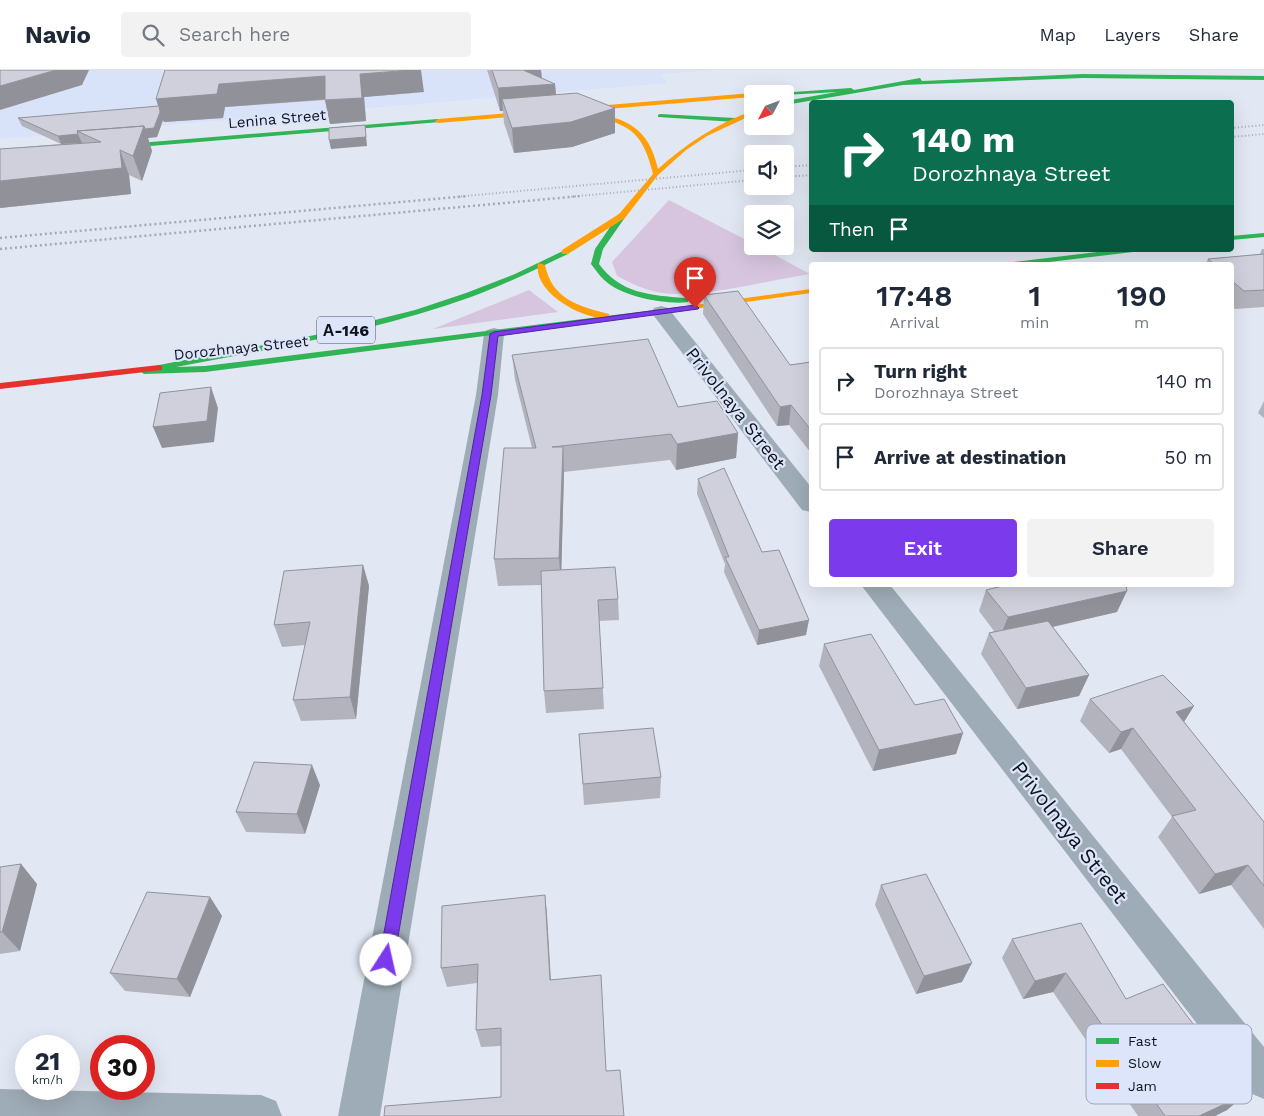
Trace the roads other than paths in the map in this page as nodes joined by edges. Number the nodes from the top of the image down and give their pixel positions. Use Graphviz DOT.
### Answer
graph roads {
  1 [pos="986,70"];
  2 [pos="1264,78"];
  3 [pos="902,83"];
  4 [pos="851,90"];
  5 [pos="794,93"];
  6 [pos="744,96"];
  7 [pos="794,101"];
  8 [pos="556,113"];
  9 [pos="585,113"];
  10 [pos="744,116"];
  11 [pos="735,120"];
  12 [pos="99,148"];
  13 [pos="656,174"];
  14 [pos="622,216"];
  15 [pos="1234,238"];
  16 [pos="1262,238"];
  17 [pos="1116,252"];
  18 [pos="1031,262"];
  19 [pos="541,265"];
  20 [pos="809,291"];
  21 [pos="729,303"];
  22 [pos="661,312"];
  23 [pos="618,318"];
  24 [pos="494,334"];
  25 [pos="312,338"];
  26 [pos="144,371"];
  27 [pos="0,386"];
  28 [pos="809,501"];
  29 [pos="877,587"];
  30 [pos="1220,1024"];
  31 [pos="1252,1065"];
  32 [pos="1264,1080"];
  33 [pos="0,1110"];
  34 [pos="261,1116"];
  35 [pos="359,1116"];
  1 -- 3 [label="main road"];
  2 -- 3 [label="main road"];
  3 -- 4 [label="main road"];
  4 -- 5 [label="main road"];
  4 -- 7 [label="main road"];
  6 -- 8 [label="main road, Lenina Street"];
  8 -- 9 [label="main road, Lenina Street"];
  8 -- 12 [label="main road, Lenina Street"];
  9 -- 11 [label="main road, Lenina Street"];
  9 -- 13 [label="main road, Lenina Street"];
  10 -- 11 [label="main road, А-146"];
  11 -- 13 [label="main road, А-146"];
  13 -- 14 [label="main road, А-146"];
  14 -- 19 [label="main road, А-146"];
  14 -- 21 [label="main road"];
  15 -- 16 [label="main road"];
  17 -- 18 [label="main road"];
  19 -- 23 [label="main road"];
  19 -- 25 [label="main road, А-146"];
  20 -- 21 [label="main road, Dorozhnaya Street"];
  21 -- 22 [label="main road, Dorozhnaya Street"];
  22 -- 23 [label="main road, Dorozhnaya Street"];
  22 -- 28 [label="street, Privolnaya Street"];
  23 -- 24 [label="main road, Dorozhnaya Street"];
  24 -- 25 [label="main road"];
  24 -- 26 [label="main road, Dorozhnaya Street"];
  24 -- 35 [label="street"];
  25 -- 26 [label="main road, А-146"];
  26 -- 27 [label="main road, Dorozhnaya Street / А-146"];
  29 -- 30 [label="street, Privolnaya Street"];
  31 -- 32 [label="street, Privolnaya Street"];
  33 -- 34 [label="street"];
}
